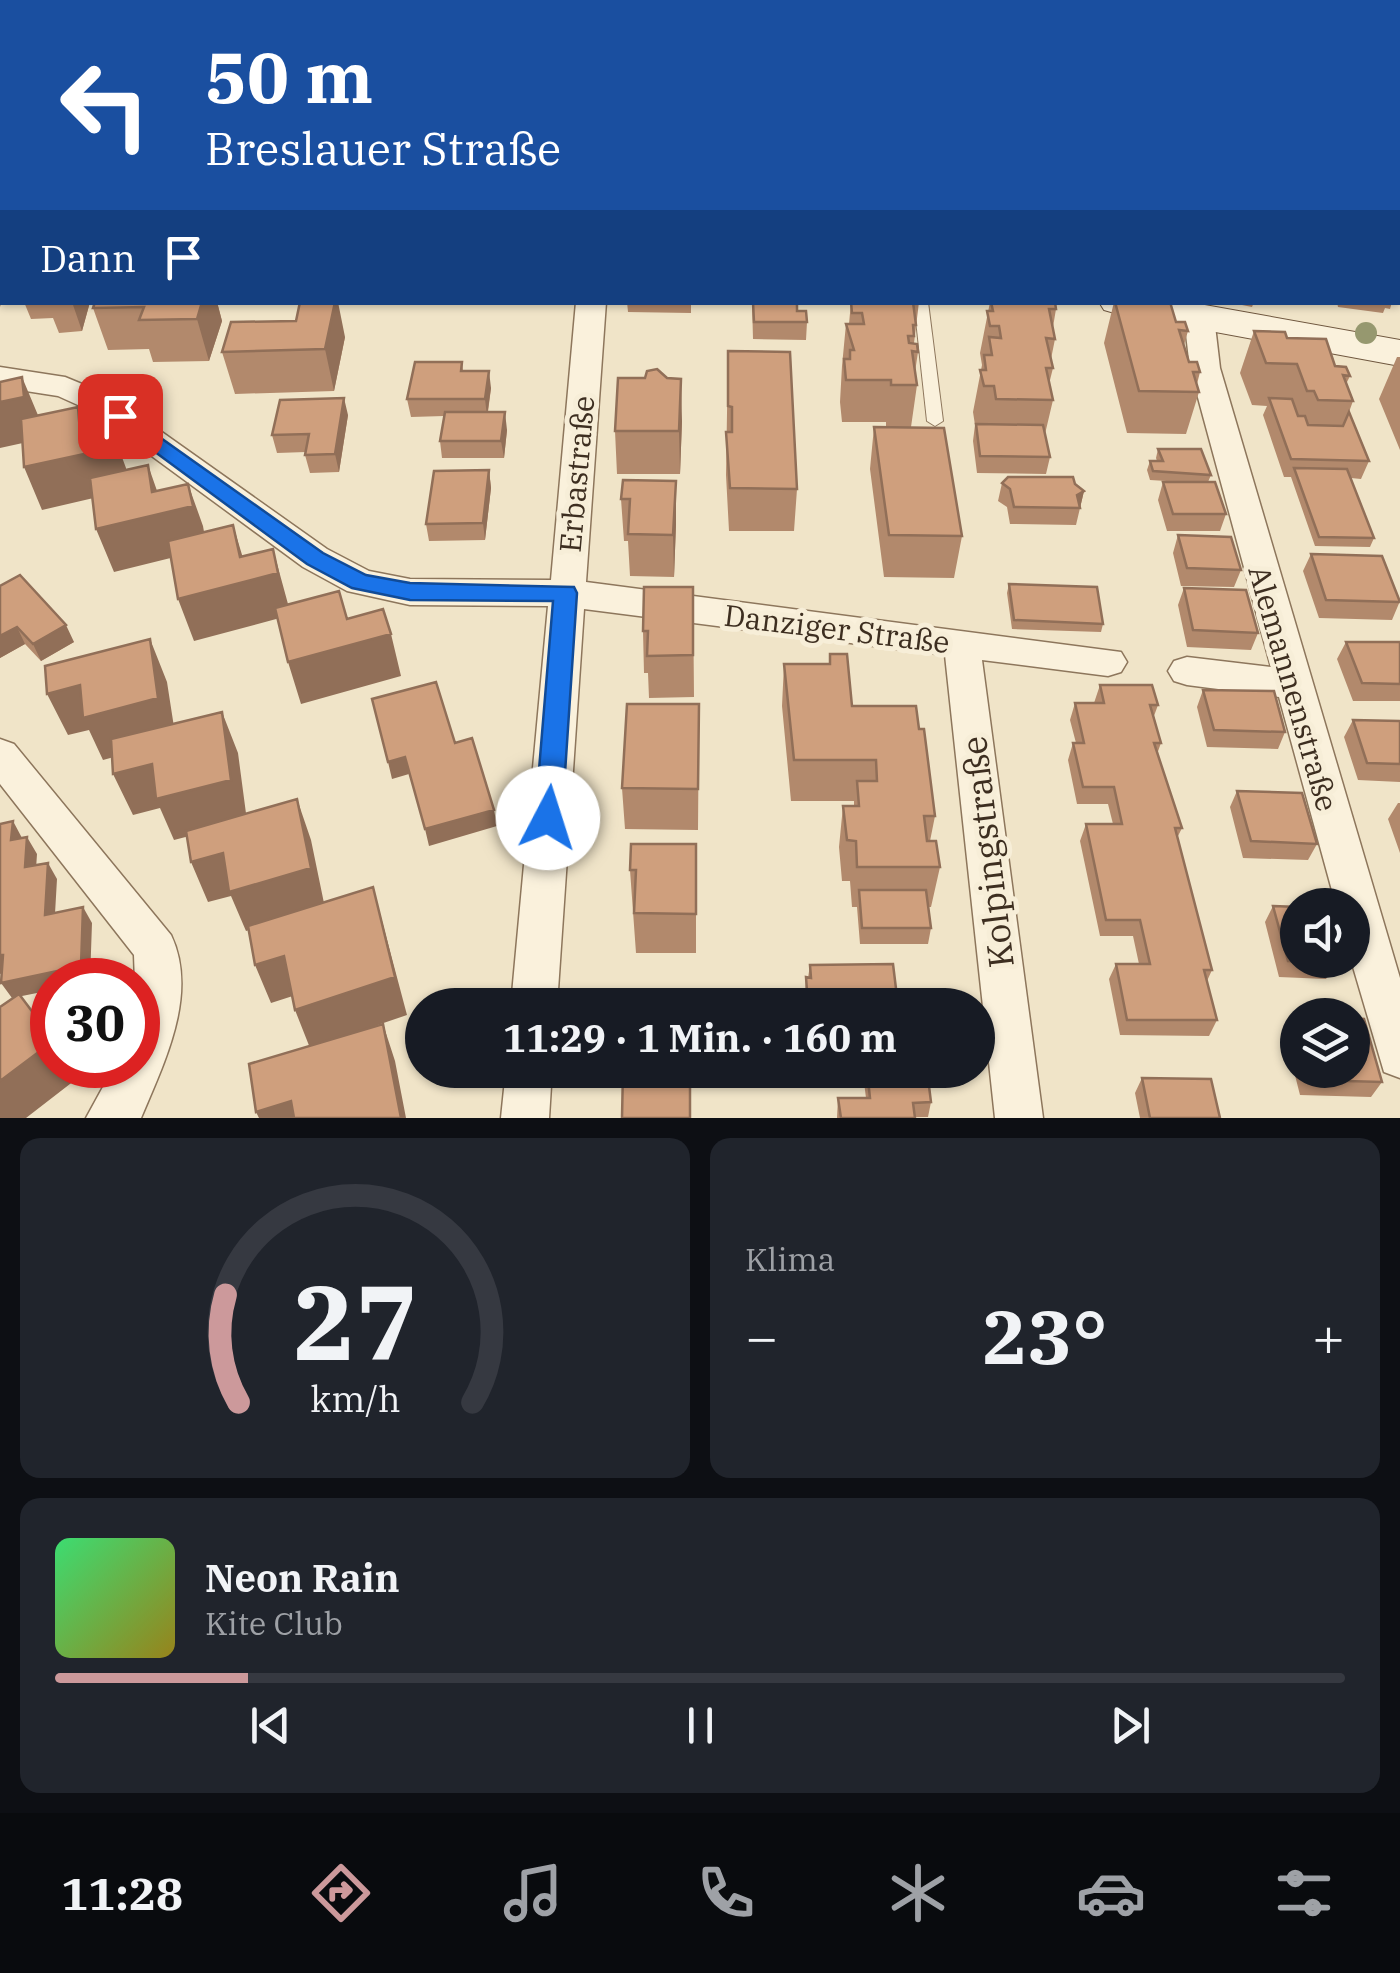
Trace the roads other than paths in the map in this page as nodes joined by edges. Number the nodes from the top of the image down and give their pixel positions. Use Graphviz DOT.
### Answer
graph roads {
  1 [pos="591,305"];
  2 [pos="921,305"];
  3 [pos="1147,305"];
  4 [pos="1199,316"];
  5 [pos="1400,353"];
  6 [pos="0,377"];
  7 [pos="935,421"];
  8 [pos="566,593"];
  9 [pos="962,645"];
  10 [pos="1108,662"];
  11 [pos="1187,671"];
  12 [pos="1292,684"];
  13 [pos="0,754"];
  14 [pos="535,988"];
  15 [pos="1400,1056"];
  16 [pos="528,1088"];
  17 [pos="110,1118"];
  18 [pos="525,1118"];
  19 [pos="1019,1118"];
  1 -- 8 [label="street, Erbastraße"];
  2 -- 7 [label="lane"];
  3 -- 4 [label="street"];
  4 -- 5 [label="street"];
  4 -- 12 [label="street, Alemannenstraße"];
  6 -- 8 [label="street, Danziger Straße"];
  8 -- 9 [label="street, Danziger Straße"];
  8 -- 14 [label="street, Erbastraße"];
  9 -- 10 [label="street, Danziger Straße"];
  9 -- 19 [label="street, Kolpingstraße"];
  11 -- 12 [label="street"];
  12 -- 15 [label="street, Alemannenstraße"];
  13 -- 17 [label="street"];
  16 -- 18 [label="street"];
}
